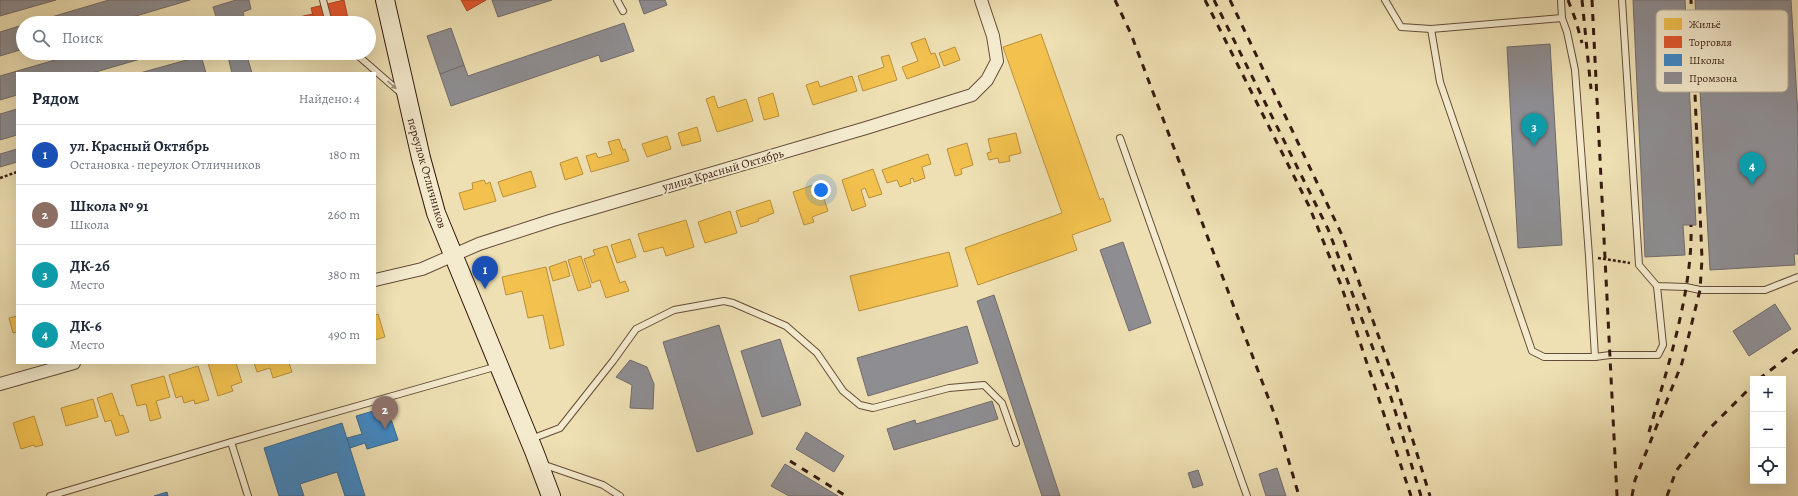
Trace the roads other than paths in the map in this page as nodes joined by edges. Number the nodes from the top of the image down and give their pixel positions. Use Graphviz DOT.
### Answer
graph roads {
  1 [pos="323,0"];
  2 [pos="385,0"];
  3 [pos="617,0"];
  4 [pos="981,0"];
  5 [pos="1385,0"];
  6 [pos="1561,0"];
  7 [pos="1622,0"];
  8 [pos="623,11"];
  9 [pos="327,16"];
  10 [pos="1562,18"];
  11 [pos="1431,29"];
  12 [pos="363,60"];
  13 [pos="407,99"];
  14 [pos="1120,138"];
  15 [pos="453,255"];
  16 [pos="1798,277"];
  17 [pos="376,280"];
  18 [pos="1657,286"];
  19 [pos="1595,357"];
  20 [pos="70,364"];
  21 [pos="499,365"];
  22 [pos="0,384"];
  23 [pos="530,440"];
  24 [pos="231,442"];
  25 [pos="1016,444"];
  26 [pos="539,463"];
  27 [pos="50,496"];
  28 [pos="248,496"];
  29 [pos="551,496"];
  30 [pos="620,496"];
  31 [pos="1247,496"];
  1 -- 9 [label="lane"];
  2 -- 13 [label="main road, переулок Отличников"];
  3 -- 8 [label="lane"];
  4 -- 15 [label="street, улица Красный Октябрь"];
  5 -- 11 [label="lane"];
  6 -- 10 [label="lane"];
  7 -- 18 [label="lane"];
  10 -- 11 [label="lane"];
  10 -- 19 [label="lane"];
  11 -- 19 [label="lane"];
  12 -- 13 [label="lane, one-way"];
  13 -- 15 [label="main road, переулок Отличников"];
  14 -- 31 [label="lane"];
  15 -- 17 [label="street, улица Красный Октябрь"];
  15 -- 21 [label="main road, переулок Отличников"];
  16 -- 18 [label="lane"];
  18 -- 19 [label="lane"];
  20 -- 22 [label="street"];
  21 -- 23 [label="main road, переулок Отличников"];
  21 -- 24 [label="lane"];
  23 -- 25 [label="lane"];
  23 -- 26 [label="main road, переулок Отличников"];
  24 -- 27 [label="lane"];
  24 -- 28 [label="lane"];
  26 -- 29 [label="main road, переулок Отличников"];
  26 -- 30 [label="lane"];
}
